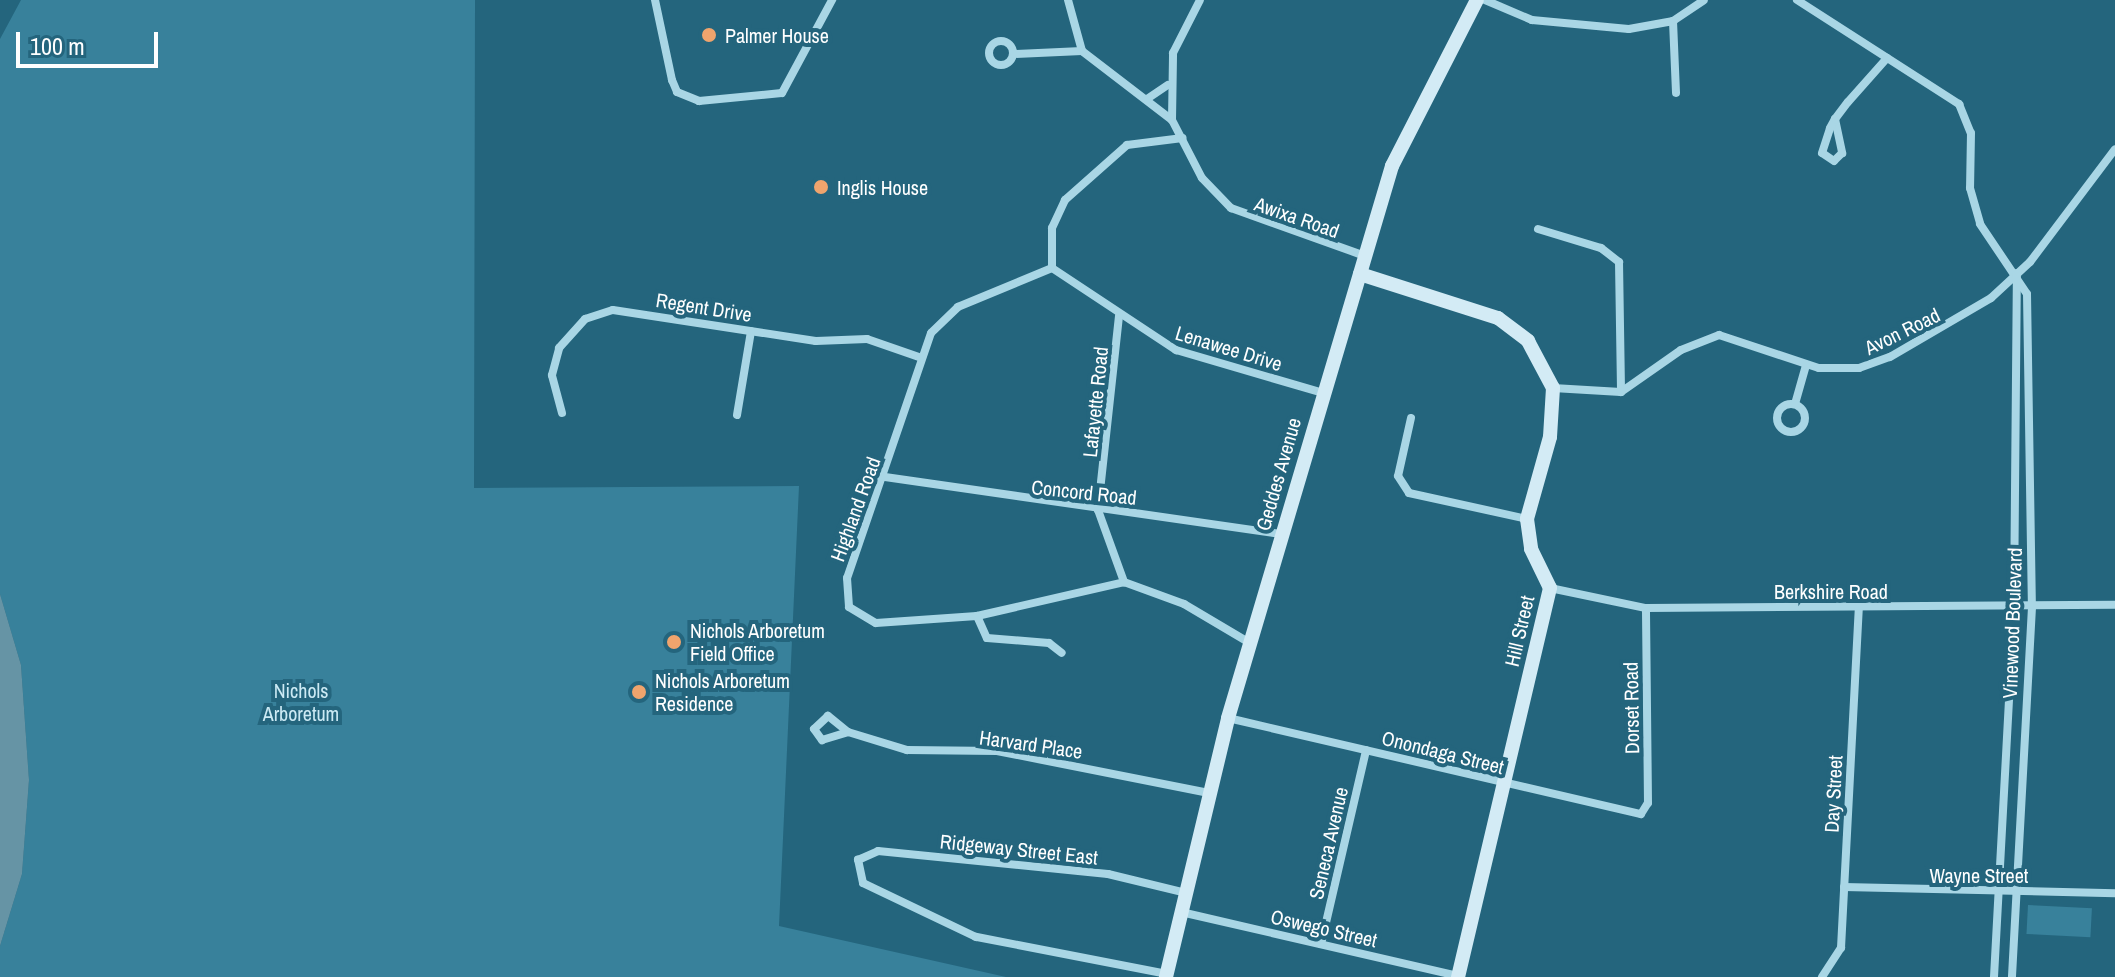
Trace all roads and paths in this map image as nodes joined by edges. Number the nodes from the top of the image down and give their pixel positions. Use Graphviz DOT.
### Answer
graph roads {
  1 [pos="655,0"];
  2 [pos="832,0"];
  3 [pos="1068,0"];
  4 [pos="1200,0"];
  5 [pos="1476,0"];
  6 [pos="1485,0"];
  7 [pos="1704,0"];
  8 [pos="1797,0"];
  9 [pos="1673,21"];
  10 [pos="1082,51"];
  11 [pos="1014,54"];
  12 [pos="1887,58"];
  13 [pos="1168,85"];
  14 [pos="1676,93"];
  15 [pos="1147,99"];
  16 [pos="1835,119"];
  17 [pos="1172,120"];
  18 [pos="1183,138"];
  19 [pos="2115,149"];
  20 [pos="1538,229"];
  21 [pos="1365,256"];
  22 [pos="1052,268"];
  23 [pos="2017,272"];
  24 [pos="1360,274"];
  25 [pos="1119,316"];
  26 [pos="751,331"];
  27 [pos="922,358"];
  28 [pos="1806,365"];
  29 [pos="1553,388"];
  30 [pos="1621,392"];
  31 [pos="1323,393"];
  32 [pos="1795,404"];
  33 [pos="562,413"];
  34 [pos="737,415"];
  35 [pos="1411,418"];
  36 [pos="885,477"];
  37 [pos="1098,510"];
  38 [pos="1527,519"];
  39 [pos="1281,534"];
  40 [pos="1124,582"];
  41 [pos="1550,588"];
  42 [pos="2115,605"];
  43 [pos="2014,606"];
  44 [pos="1859,607"];
  45 [pos="2032,607"];
  46 [pos="1646,608"];
  47 [pos="977,616"];
  48 [pos="1250,643"];
  49 [pos="1062,653"];
  50 [pos="1228,718"];
  51 [pos="848,732"];
  52 [pos="1366,750"];
  53 [pos="1504,783"];
  54 [pos="1209,793"];
  55 [pos="1648,808"];
  56 [pos="1844,887"];
  57 [pos="2016,892"];
  58 [pos="1186,893"];
  59 [pos="1999,893"];
  60 [pos="2115,893"];
  61 [pos="1181,912"];
  62 [pos="1321,944"];
  63 [pos="1167,976"];
  64 [pos="1458,977"];
  65 [pos="1822,977"];
  66 [pos="1994,977"];
  67 [pos="2012,977"];
  1 -- 2 [label="street"];
  3 -- 10 [label="street"];
  4 -- 13 [label="street"];
  5 -- 21 [label="main road, Geddes Avenue"];
  6 -- 9 [label="street"];
  7 -- 9 [label="street"];
  8 -- 12 [label="street, Vinewood Boulevard"];
  9 -- 14 [label="street"];
  10 -- 11 [label="street"];
  10 -- 15 [label="street"];
  12 -- 16 [label="street"];
  12 -- 23 [label="street, Vinewood Boulevard"];
  13 -- 15 [label="street"];
  13 -- 17 [label="street"];
  15 -- 17 [label="street"];
  17 -- 18 [label="street, Awixa Road"];
  18 -- 21 [label="street, Awixa Road"];
  18 -- 22 [label="street"];
  19 -- 23 [label="street, Avon Road"];
  20 -- 30 [label="street"];
  21 -- 24 [label="main road, Geddes Avenue"];
  22 -- 25 [label="street, Lenawee Drive"];
  22 -- 27 [label="street, Highland Road"];
  23 -- 28 [label="street, Avon Road"];
  23 -- 43 [label="street, Vinewood Boulevard"];
  23 -- 45 [label="street, Vinewood Boulevard"];
  24 -- 29 [label="main road"];
  24 -- 31 [label="main road, Geddes Avenue"];
  25 -- 31 [label="street, Lenawee Drive"];
  25 -- 37 [label="street, Lafayette Road"];
  26 -- 27 [label="street, Regent Drive"];
  26 -- 33 [label="street, Regent Drive"];
  26 -- 34 [label="street"];
  27 -- 36 [label="street, Highland Road"];
  28 -- 30 [label="street, Avon Road"];
  28 -- 32 [label="street"];
  29 -- 30 [label="street"];
  29 -- 38 [label="main road"];
  31 -- 39 [label="main road, Geddes Avenue"];
  35 -- 38 [label="street"];
  36 -- 37 [label="street, Concord Road"];
  36 -- 47 [label="street, Highland Road"];
  37 -- 39 [label="street, Concord Road"];
  37 -- 40 [label="street, Lafayette Road"];
  38 -- 41 [label="main road, Hill Street"];
  39 -- 48 [label="main road, Geddes Avenue"];
  40 -- 47 [label="street, Highland Road"];
  40 -- 48 [label="street"];
  41 -- 46 [label="street, Berkshire Road"];
  41 -- 53 [label="main road, Hill Street"];
  42 -- 45 [label="street, Berkshire Road"];
  43 -- 44 [label="street, Berkshire Road"];
  43 -- 45 [label="street, Berkshire Road"];
  43 -- 59 [label="street, Vinewood Boulevard"];
  44 -- 46 [label="street, Berkshire Road"];
  44 -- 56 [label="street, Day Street"];
  45 -- 57 [label="street, Vinewood Boulevard"];
  46 -- 55 [label="street, Dorset Road"];
  47 -- 49 [label="street"];
  48 -- 50 [label="main road, Geddes Avenue"];
  50 -- 52 [label="street, Onondaga Street"];
  50 -- 54 [label="main road, Geddes Avenue"];
  51 -- 54 [label="street, Harvard Place"];
  52 -- 53 [label="street, Onondaga Street"];
  52 -- 62 [label="street, Seneca Avenue"];
  53 -- 55 [label="street, Onondaga Street"];
  53 -- 64 [label="main road, Hill Street"];
  54 -- 58 [label="main road, Geddes Avenue"];
  56 -- 59 [label="street, Wayne Street"];
  56 -- 65 [label="street, Day Street"];
  57 -- 59 [label="street, Wayne Street"];
  57 -- 60 [label="street, Wayne Street"];
  57 -- 67 [label="street, Vinewood Boulevard"];
  58 -- 61 [label="main road, Geddes Avenue"];
  58 -- 63 [label="street, Ridgeway Street East"];
  59 -- 66 [label="street, Vinewood Boulevard"];
  61 -- 62 [label="street, Oswego Street"];
  61 -- 63 [label="main road, Geddes Avenue"];
  62 -- 64 [label="street, Oswego Street"];
}
